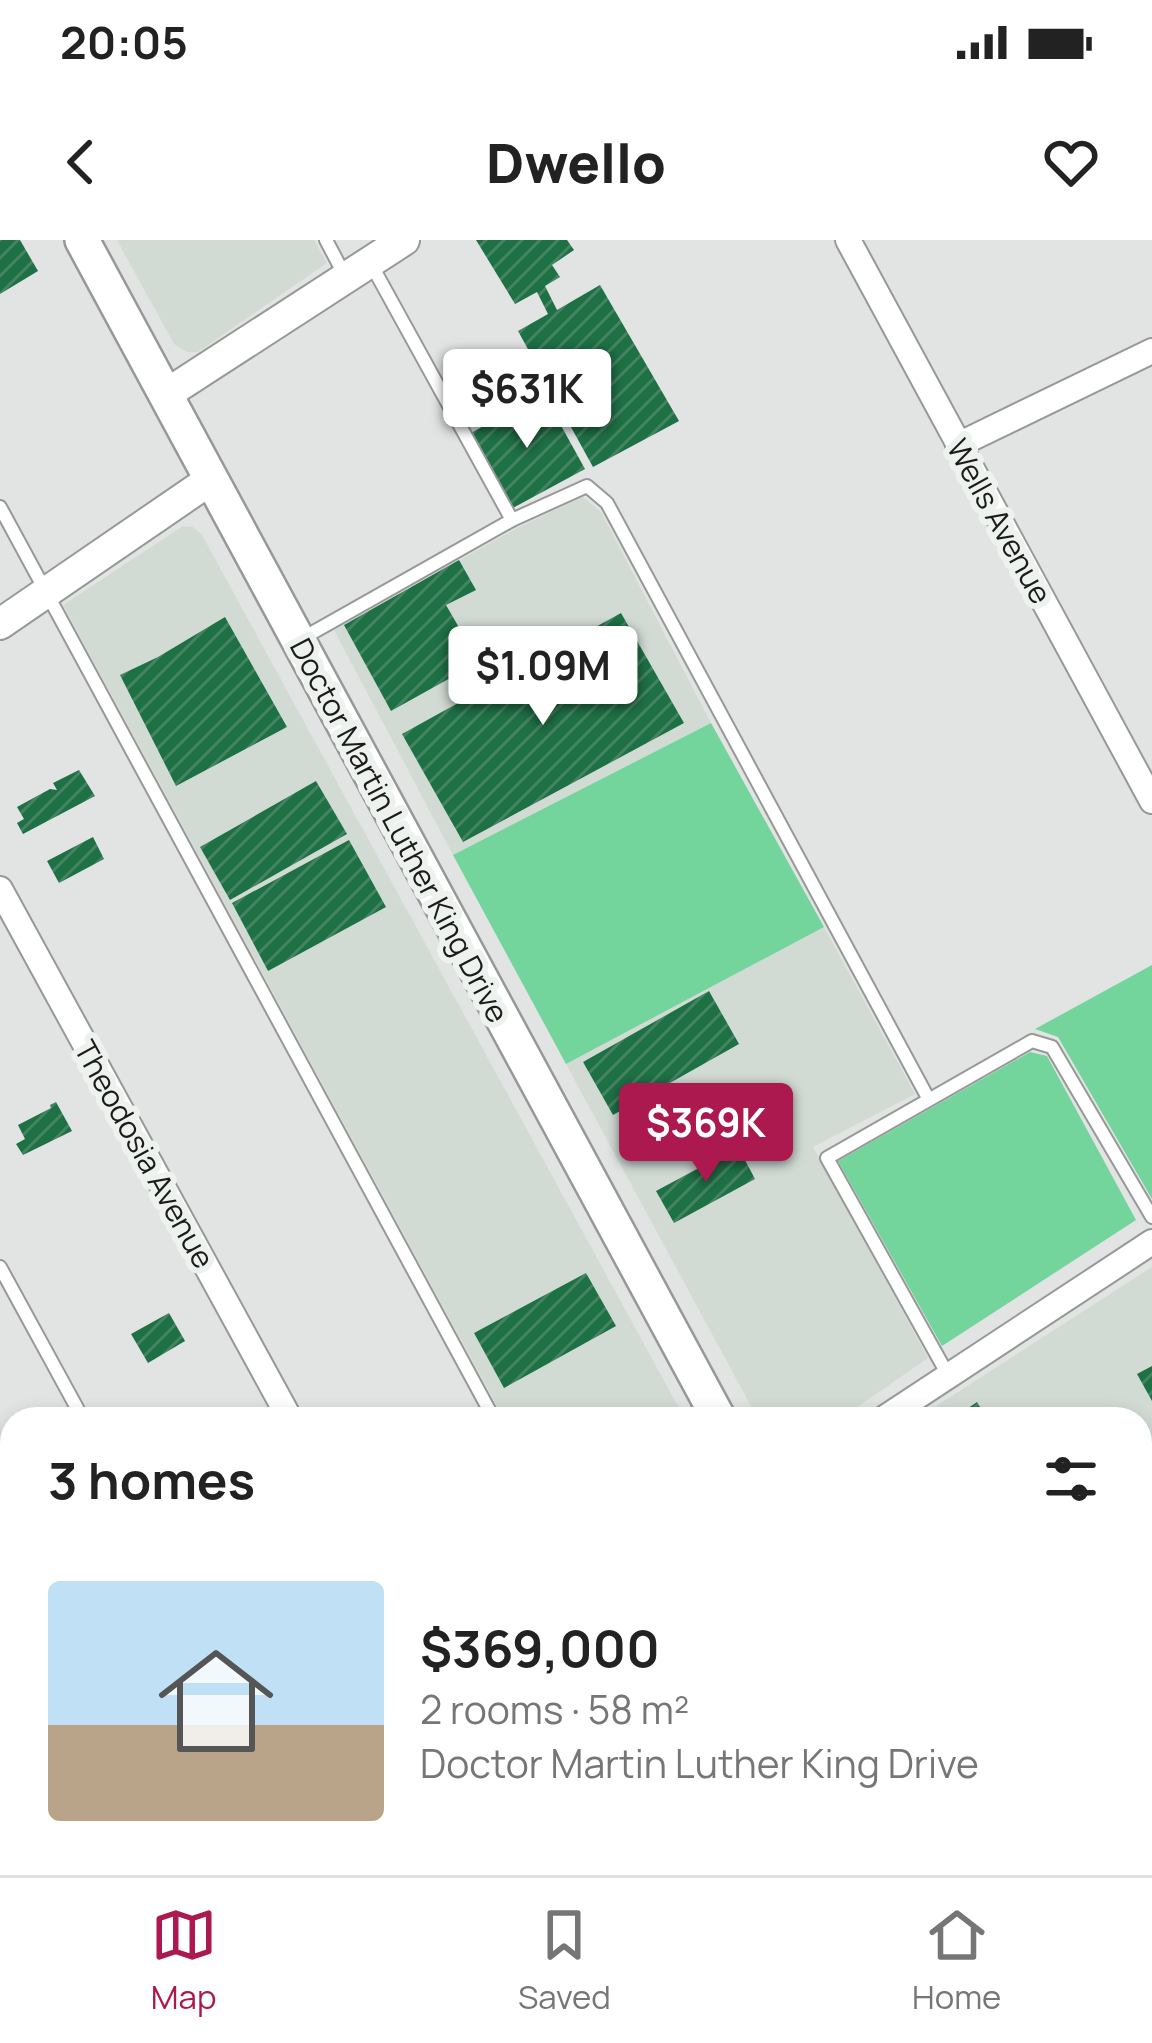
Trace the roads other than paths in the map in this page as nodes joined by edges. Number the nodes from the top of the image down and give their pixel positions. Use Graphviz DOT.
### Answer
graph roads {
  1 [pos="82,240"];
  2 [pos="326,240"];
  3 [pos="404,240"];
  4 [pos="848,240"];
  5 [pos="358,270"];
  6 [pos="1152,351"];
  7 [pos="165,395"];
  8 [pos="958,445"];
  9 [pos="210,480"];
  10 [pos="0,507"];
  11 [pos="512,520"];
  12 [pos="47,591"];
  13 [pos="0,624"];
  14 [pos="298,641"];
  15 [pos="1152,801"];
  16 [pos="0,889"];
  17 [pos="928,1098"];
  18 [pos="1152,1217"];
  19 [pos="1152,1242"];
  20 [pos="0,1267"];
  21 [pos="949,1376"];
  22 [pos="76,1407"];
  23 [pos="283,1407"];
  24 [pos="488,1407"];
  25 [pos="713,1407"];
  26 [pos="901,1407"];
  1 -- 7 [label="main road, Doctor Martin Luther King Drive"];
  2 -- 5 [label="lane"];
  3 -- 5 [label="street"];
  4 -- 8 [label="street, Wells Avenue"];
  5 -- 7 [label="street"];
  5 -- 11 [label="lane"];
  6 -- 8 [label="street"];
  7 -- 9 [label="main road, Doctor Martin Luther King Drive"];
  8 -- 15 [label="street, Wells Avenue"];
  9 -- 12 [label="street"];
  9 -- 14 [label="main road, Doctor Martin Luther King Drive"];
  10 -- 12 [label="lane"];
  11 -- 14 [label="lane"];
  11 -- 17 [label="lane"];
  12 -- 13 [label="street"];
  12 -- 24 [label="lane"];
  14 -- 25 [label="main road, Doctor Martin Luther King Drive"];
  16 -- 23 [label="street, Theodosia Avenue"];
  17 -- 18 [label="lane"];
  17 -- 21 [label="lane"];
  19 -- 21 [label="street"];
  20 -- 22 [label="lane"];
  21 -- 26 [label="street"];
}
